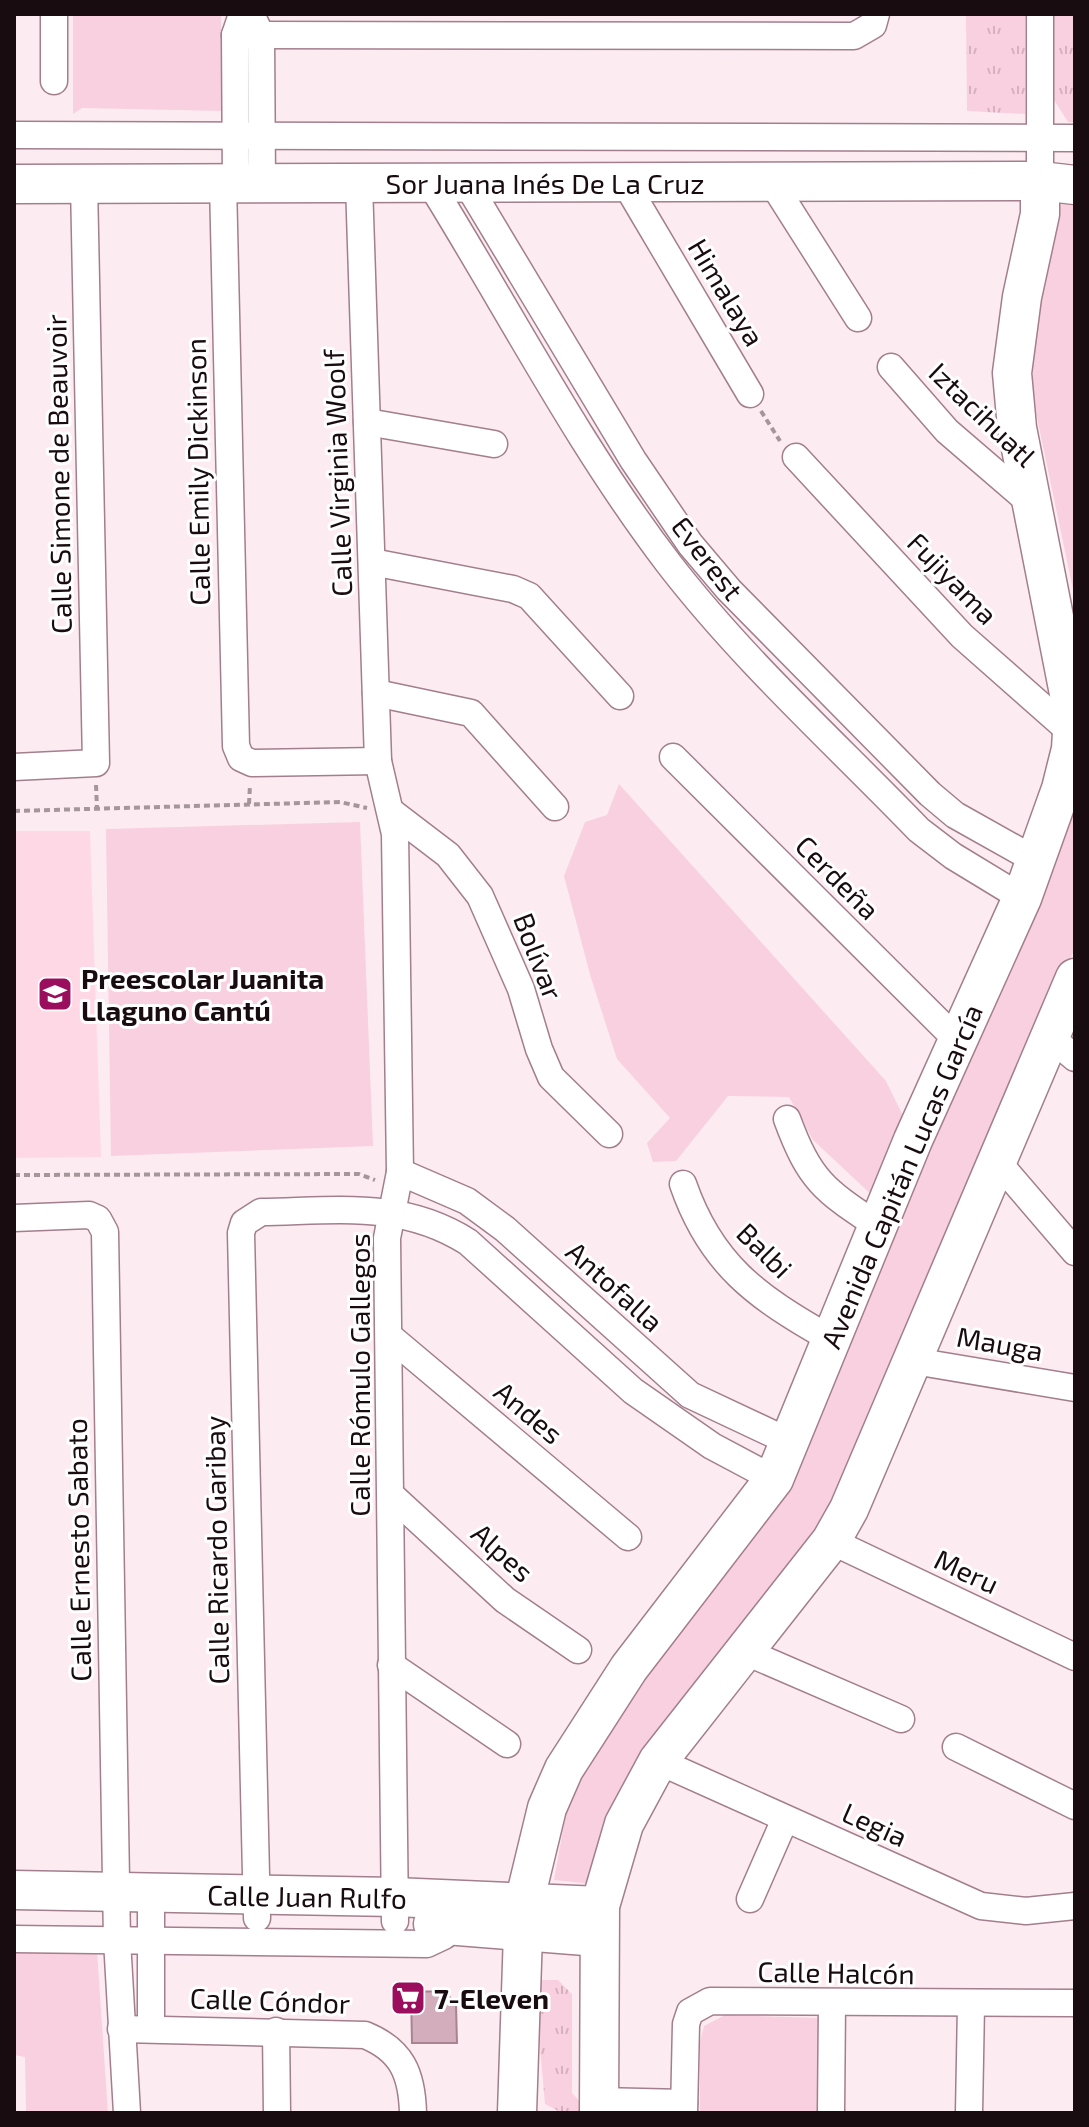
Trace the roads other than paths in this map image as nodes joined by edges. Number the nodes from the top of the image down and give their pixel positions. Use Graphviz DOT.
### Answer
graph roads {
  1 [pos="54,14"];
  2 [pos="876,14"];
  3 [pos="1040,14"];
  4 [pos="238,24"];
  5 [pos="256,24"];
  6 [pos="408,25"];
  7 [pos="562,25"];
  8 [pos="718,25"];
  9 [pos="54,81"];
  10 [pos="14,135"];
  11 [pos="249,136"];
  12 [pos="1041,138"];
  13 [pos="1075,138"];
  14 [pos="624,181"];
  15 [pos="448,183"];
  16 [pos="1058,183"];
  17 [pos="14,184"];
  18 [pos="84,184"];
  19 [pos="240,184"];
  20 [pos="359,184"];
  21 [pos="773,184"];
  22 [pos="858,318"];
  23 [pos="891,367"];
  24 [pos="750,394"];
  25 [pos="367,422"];
  26 [pos="494,444"];
  27 [pos="796,457"];
  28 [pos="1033,505"];
  29 [pos="372,562"];
  30 [pos="376,693"];
  31 [pos="620,696"];
  32 [pos="1073,734"];
  33 [pos="673,757"];
  34 [pos="378,761"];
  35 [pos="14,767"];
  36 [pos="555,807"];
  37 [pos="393,813"];
  38 [pos="1037,861"];
  39 [pos="1022,898"];
  40 [pos="1075,978"];
  41 [pos="958,1041"];
  42 [pos="1062,1047"];
  43 [pos="787,1119"];
  44 [pos="609,1134"];
  45 [pos="997,1161"];
  46 [pos="683,1184"];
  47 [pos="398,1190"];
  48 [pos="14,1218"];
  49 [pos="878,1226"];
  50 [pos="1075,1252"];
  51 [pos="389,1336"];
  52 [pos="829,1338"];
  53 [pos="914,1361"];
  54 [pos="1075,1388"];
  55 [pos="790,1442"];
  56 [pos="774,1479"];
  57 [pos="391,1495"];
  58 [pos="628,1537"];
  59 [pos="831,1541"];
  60 [pos="578,1650"];
  61 [pos="746,1652"];
  62 [pos="1075,1657"];
  63 [pos="391,1665"];
  64 [pos="901,1719"];
  65 [pos="507,1744"];
  66 [pos="956,1747"];
  67 [pos="658,1761"];
  68 [pos="1075,1806"];
  69 [pos="785,1819"];
  70 [pos="14,1890"];
  71 [pos="750,1899"];
  72 [pos="1075,1906"];
  73 [pos="257,1907"];
  74 [pos="395,1909"];
  75 [pos="455,1912"];
  76 [pos="14,1915"];
  77 [pos="134,1916"];
  78 [pos="523,1917"];
  79 [pos="599,1922"];
  80 [pos="14,1939"];
  81 [pos="1075,2003"];
  82 [pos="832,2004"];
  83 [pos="971,2005"];
  84 [pos="121,2029"];
  85 [pos="151,2029"];
  86 [pos="276,2031"];
  87 [pos="523,2107"];
  88 [pos="599,2107"];
  89 [pos="684,2108"];
  90 [pos="127,2113"];
  91 [pos="277,2113"];
  92 [pos="413,2113"];
  93 [pos="831,2113"];
  94 [pos="969,2113"];
  1 -- 9 [label="street"];
  2 -- 8 [label="street"];
  3 -- 12 [label="street"];
  4 -- 5 [label="street"];
  4 -- 11 [label="street"];
  5 -- 6 [label="street"];
  5 -- 11 [label="street"];
  6 -- 7 [label="street"];
  7 -- 8 [label="street"];
  10 -- 11 [label="street, Sor Juana Inés De La Cruz"];
  11 -- 12 [label="street, Sor Juana Inés De La Cruz"];
  11 -- 19 [label="street, Calle Emily Dickinson"];
  12 -- 13 [label="street, Sor Juana Inés De La Cruz"];
  12 -- 16 [label="street"];
  14 -- 15 [label="street, Sor Juana Inés De La Cruz"];
  14 -- 21 [label="street, Sor Juana Inés De La Cruz"];
  14 -- 24 [label="street, Himalaya"];
  15 -- 20 [label="street, Sor Juana Inés De La Cruz"];
  15 -- 38 [label="street, Everest"];
  15 -- 39 [label="street, Everest"];
  16 -- 21 [label="street, Sor Juana Inés De La Cruz"];
  16 -- 28 [label="street, Avenida Capitán Lucas García"];
  17 -- 18 [label="street, Sor Juana Inés De La Cruz"];
  18 -- 19 [label="street, Sor Juana Inés De La Cruz"];
  18 -- 35 [label="street, Calle Simone de Beauvoir"];
  19 -- 20 [label="street, Sor Juana Inés De La Cruz"];
  19 -- 34 [label="street, Calle Emily Dickinson"];
  20 -- 25 [label="street, Calle Virginia Woolf"];
  21 -- 22 [label="street"];
  23 -- 28 [label="street, Iztacihuatl"];
  25 -- 26 [label="street"];
  25 -- 29 [label="street, Calle Virginia Woolf"];
  27 -- 32 [label="street, Fujiyama"];
  28 -- 32 [label="street, Avenida Capitán Lucas García"];
  29 -- 30 [label="street, Calle Virginia Woolf"];
  29 -- 31 [label="street"];
  30 -- 34 [label="street, Calle Virginia Woolf"];
  30 -- 36 [label="street"];
  32 -- 38 [label="street, Avenida Capitán Lucas García"];
  33 -- 41 [label="street, Cerdeña"];
  34 -- 37 [label="street, Calle Rómulo Gallegos"];
  37 -- 44 [label="street, Bolívar"];
  37 -- 47 [label="street, Calle Rómulo Gallegos"];
  38 -- 39 [label="street, Avenida Capitán Lucas García"];
  39 -- 41 [label="street, Avenida Capitán Lucas García"];
  40 -- 42 [label="street"];
  41 -- 49 [label="street, Avenida Capitán Lucas García"];
  42 -- 45 [label="street"];
  43 -- 49 [label="street"];
  45 -- 50 [label="street"];
  45 -- 53 [label="street"];
  46 -- 52 [label="street, Balbi"];
  47 -- 51 [label="street, Calle Rómulo Gallegos"];
  47 -- 55 [label="street, Antofalla"];
  47 -- 56 [label="street"];
  47 -- 73 [label="street, Calle Ricardo Garibay"];
  48 -- 77 [label="street, Calle Ernesto Sabato"];
  49 -- 52 [label="street, Avenida Capitán Lucas García"];
  51 -- 57 [label="street, Calle Rómulo Gallegos"];
  51 -- 58 [label="street, Andes"];
  52 -- 55 [label="street, Avenida Capitán Lucas García"];
  53 -- 54 [label="street, Mauga"];
  53 -- 59 [label="street"];
  55 -- 56 [label="street, Avenida Capitán Lucas García"];
  56 -- 78 [label="street, Avenida Capitán Lucas García"];
  57 -- 60 [label="street, Alpes"];
  57 -- 63 [label="street, Calle Rómulo Gallegos"];
  59 -- 61 [label="street"];
  59 -- 62 [label="street, Meru"];
  61 -- 64 [label="street"];
  61 -- 67 [label="street"];
  63 -- 65 [label="street"];
  63 -- 74 [label="street, Calle Rómulo Gallegos"];
  66 -- 68 [label="street"];
  67 -- 69 [label="street, Legia"];
  67 -- 79 [label="street"];
  69 -- 71 [label="street"];
  69 -- 72 [label="street, Legia"];
  70 -- 77 [label="street, Calle Juan Rulfo"];
  73 -- 74 [label="street, Calle Juan Rulfo"];
  73 -- 77 [label="street, Calle Juan Rulfo"];
  74 -- 75 [label="street, Calle Juan Rulfo"];
  75 -- 77 [label="street, Calle Juan Rulfo"];
  75 -- 78 [label="street, Calle Juan Rulfo"];
  76 -- 77 [label="street, Calle Juan Rulfo"];
  77 -- 80 [label="street, Calle Juan Rulfo"];
  77 -- 84 [label="street"];
  77 -- 85 [label="street"];
  78 -- 79 [label="street, Calle Juan Rulfo"];
  78 -- 87 [label="street, Avenida Capitán Lucas García"];
  79 -- 88 [label="street"];
  81 -- 83 [label="street, Calle Halcón"];
  82 -- 83 [label="street, Calle Halcón"];
  82 -- 89 [label="street, Calle Halcón"];
  82 -- 93 [label="street"];
  83 -- 94 [label="street"];
  84 -- 85 [label="street, Calle Cóndor"];
  84 -- 90 [label="street"];
  85 -- 86 [label="street, Calle Cóndor"];
  86 -- 91 [label="street"];
  86 -- 92 [label="street, Calle Cóndor"];
  88 -- 89 [label="street, Calle Halcón"];
}
